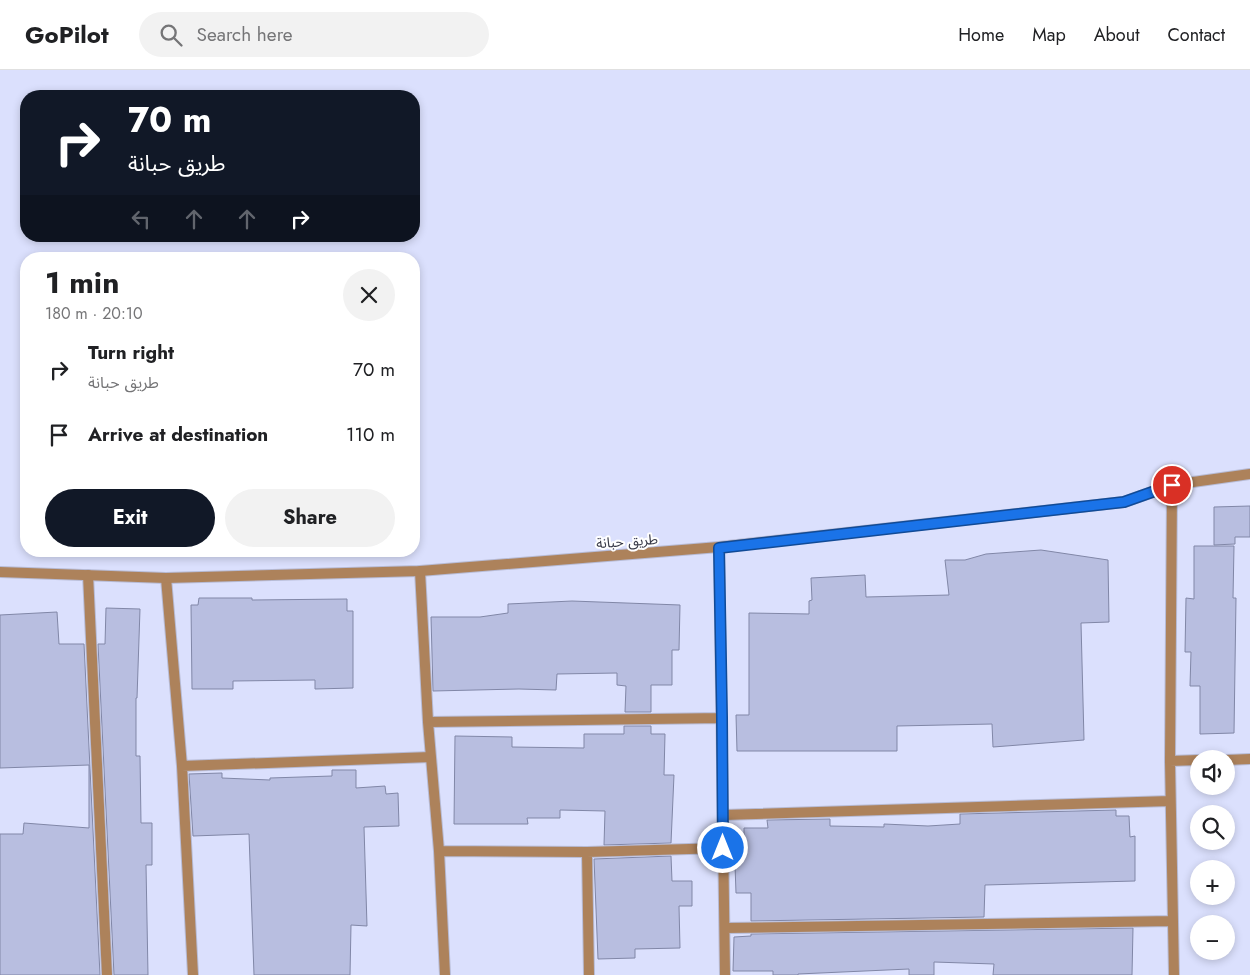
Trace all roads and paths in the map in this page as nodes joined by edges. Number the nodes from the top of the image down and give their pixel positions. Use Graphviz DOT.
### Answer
graph roads {
  1 [pos="1250,474"];
  2 [pos="1172,485"];
  3 [pos="719,548"];
  4 [pos="420,570"];
  5 [pos="0,572"];
  6 [pos="88,575"];
  7 [pos="166,578"];
  8 [pos="722,718"];
  9 [pos="428,722"];
  10 [pos="431,758"];
  11 [pos="1250,759"];
  12 [pos="1190,760"];
  13 [pos="1235,760"];
  14 [pos="1170,761"];
  15 [pos="182,766"];
  16 [pos="1170,801"];
  17 [pos="723,815"];
  18 [pos="723,848"];
  19 [pos="439,851"];
  20 [pos="587,852"];
  21 [pos="1172,921"];
  22 [pos="725,928"];
  23 [pos="106,975"];
  24 [pos="193,975"];
  25 [pos="445,975"];
  26 [pos="590,975"];
  27 [pos="726,975"];
  28 [pos="1174,975"];
  1 -- 2 [label="street, طريق حبانة"];
  2 -- 3 [label="street, طريق حبانة"];
  2 -- 14 [label="street"];
  3 -- 4 [label="street, طريق حبانة"];
  3 -- 8 [label="street"];
  4 -- 7 [label="street, طريق حبانة"];
  4 -- 9 [label="street"];
  5 -- 6 [label="street, طريق حبانة"];
  6 -- 7 [label="street, طريق حبانة"];
  6 -- 23 [label="street"];
  7 -- 15 [label="street"];
  8 -- 9 [label="street"];
  8 -- 17 [label="street"];
  9 -- 10 [label="street"];
  10 -- 15 [label="street"];
  10 -- 19 [label="street"];
  11 -- 13 [label="street"];
  12 -- 14 [label="street"];
  14 -- 16 [label="street"];
  15 -- 24 [label="street"];
  16 -- 17 [label="street"];
  16 -- 21 [label="street"];
  17 -- 18 [label="street"];
  18 -- 20 [label="street"];
  18 -- 22 [label="street"];
  19 -- 20 [label="street"];
  19 -- 25 [label="street"];
  20 -- 26 [label="street"];
  21 -- 22 [label="street"];
  21 -- 28 [label="street"];
  22 -- 27 [label="street"];
}
